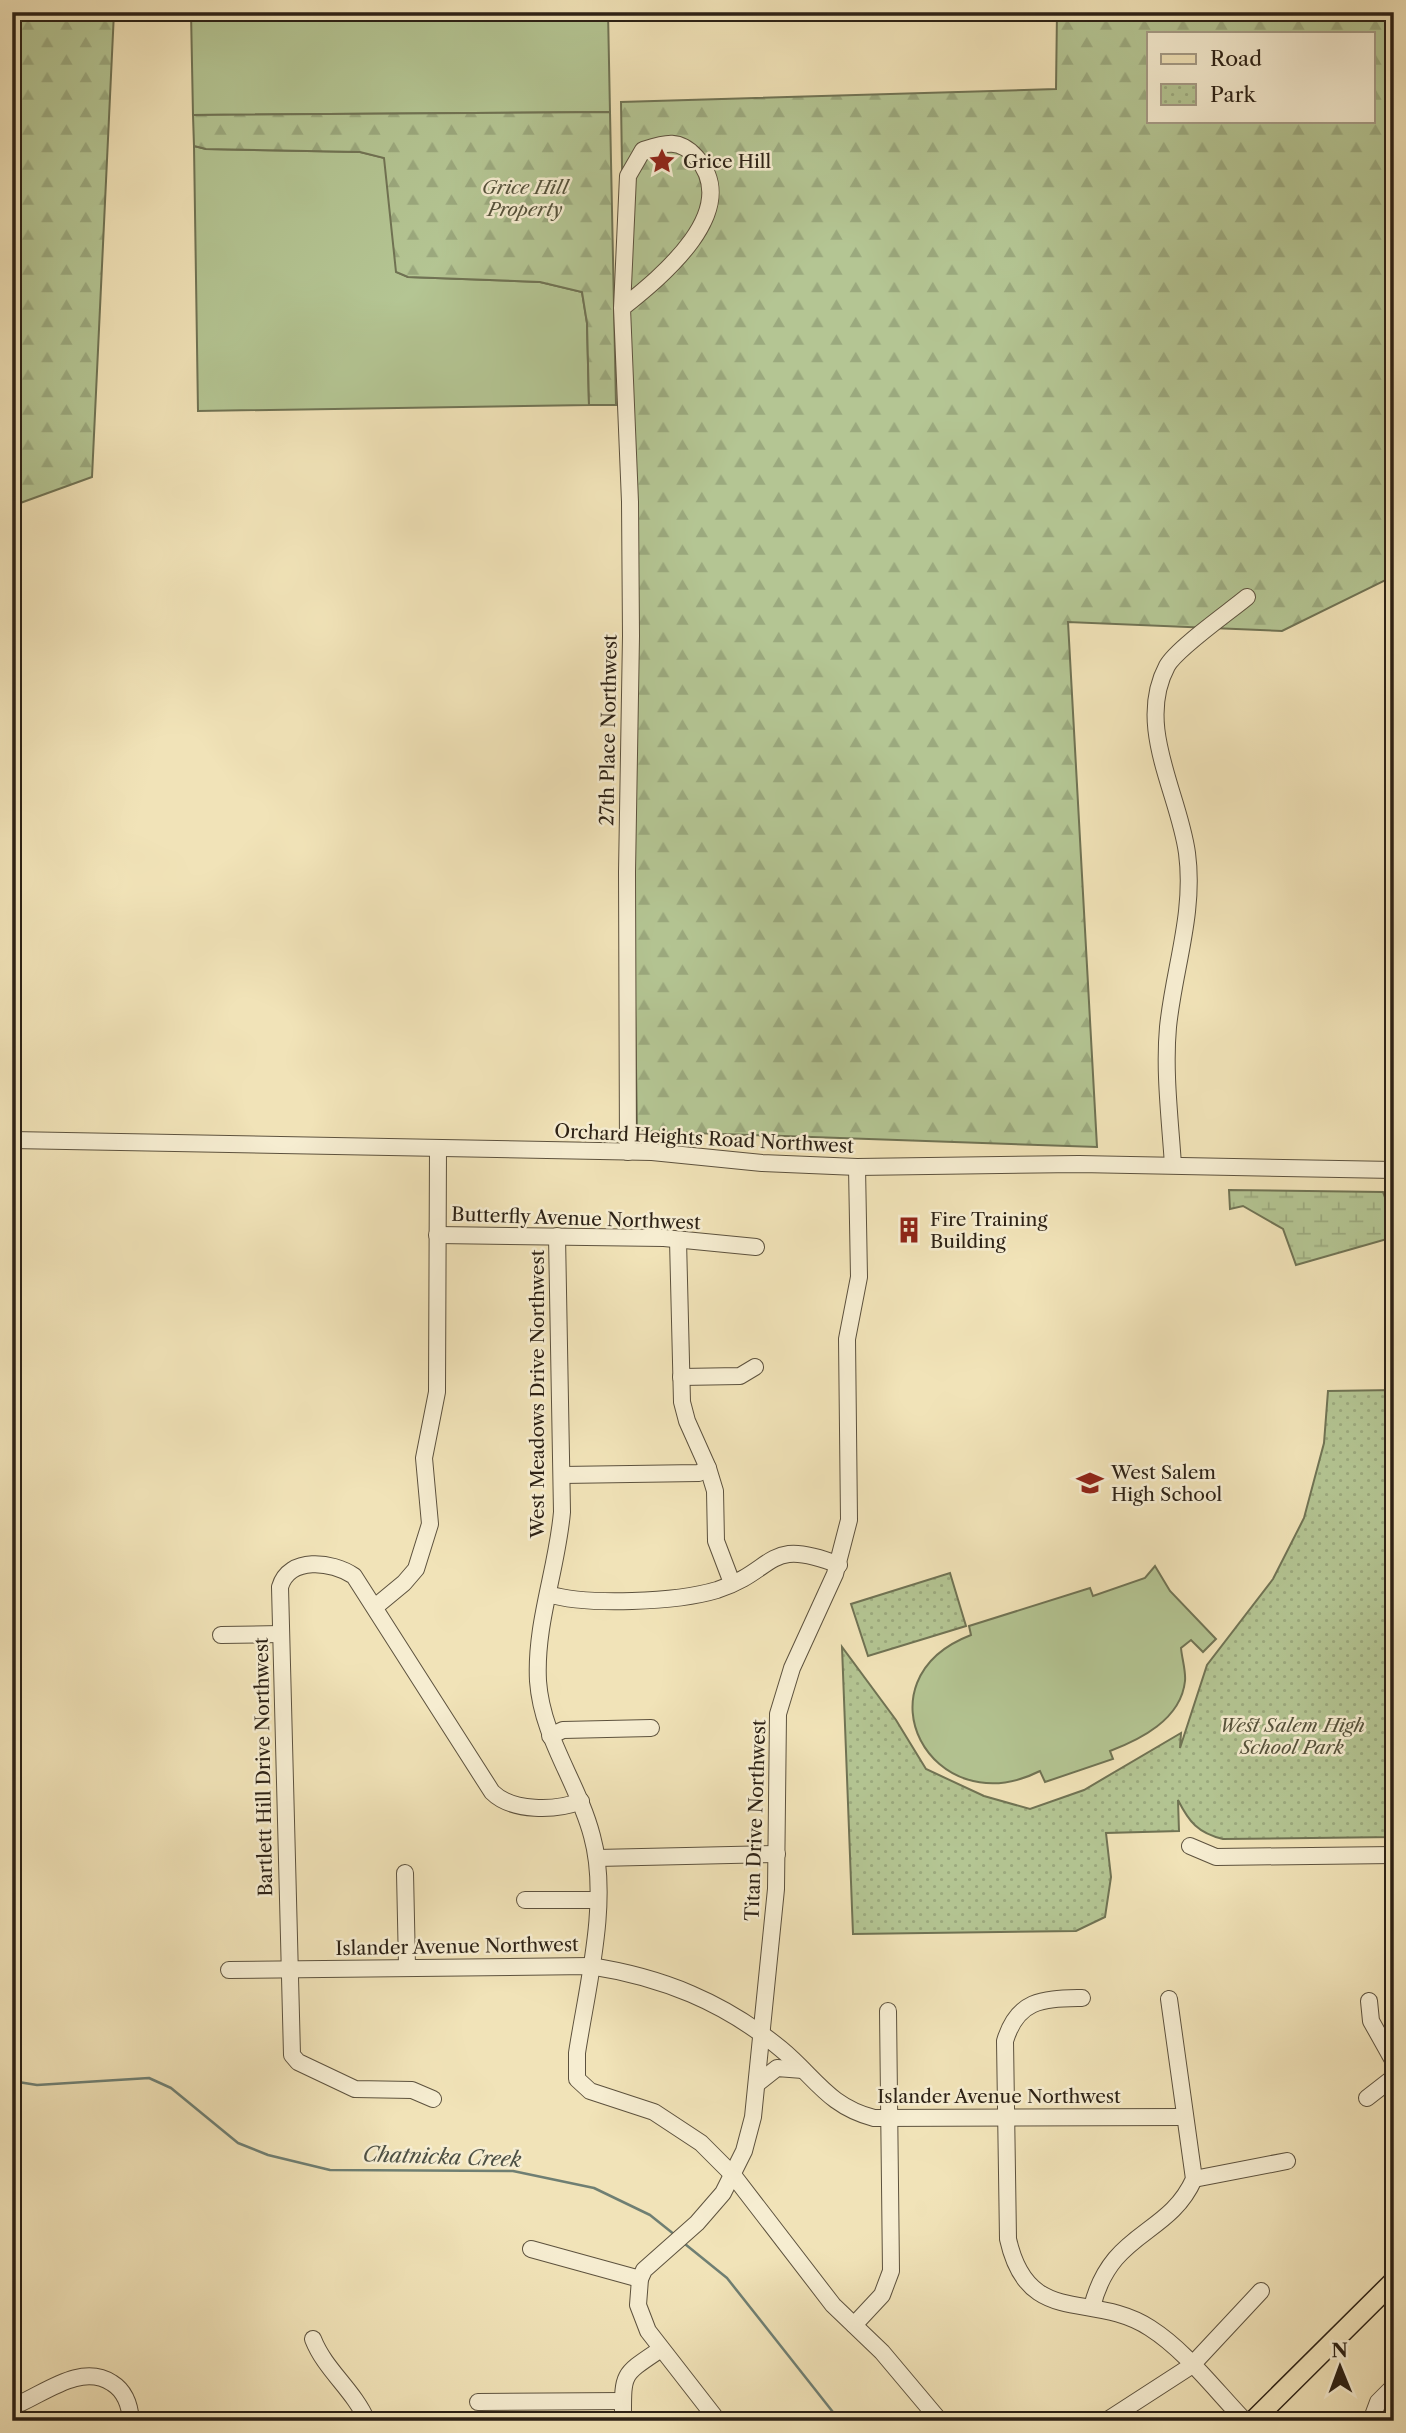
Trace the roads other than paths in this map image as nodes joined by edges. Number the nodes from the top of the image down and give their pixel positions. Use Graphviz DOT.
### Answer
graph roads {
  1 [pos="622,308"];
  2 [pos="1247,597"];
  3 [pos="12,1140"];
  4 [pos="439,1148"];
  5 [pos="628,1152"];
  6 [pos="1172,1165"];
  7 [pos="857,1167"];
  8 [pos="1394,1170"];
  9 [pos="437,1235"];
  10 [pos="557,1236"];
  11 [pos="678,1240"];
  12 [pos="756,1247"];
  13 [pos="755,1367"];
  14 [pos="681,1377"];
  15 [pos="708,1468"];
  16 [pos="562,1475"];
  17 [pos="839,1565"];
  18 [pos="732,1583"];
  19 [pos="548,1594"];
  20 [pos="374,1607"];
  21 [pos="281,1634"];
  22 [pos="221,1635"];
  23 [pos="651,1728"];
  24 [pos="550,1736"];
  25 [pos="581,1801"];
  26 [pos="1190,1846"];
  27 [pos="777,1854"];
  28 [pos="1394,1855"];
  29 [pos="597,1858"];
  30 [pos="405,1873"];
  31 [pos="525,1900"];
  32 [pos="598,1900"];
  33 [pos="407,1966"];
  34 [pos="590,1966"];
  35 [pos="288,1969"];
  36 [pos="229,1970"];
  37 [pos="1082,1998"];
  38 [pos="1168,1999"];
  39 [pos="1369,2001"];
  40 [pos="888,2011"];
  41 [pos="763,2035"];
  42 [pos="1394,2062"];
  43 [pos="803,2070"];
  44 [pos="1394,2077"];
  45 [pos="758,2083"];
  46 [pos="1367,2098"];
  47 [pos="433,2099"];
  48 [pos="1185,2117"];
  49 [pos="889,2119"];
  50 [pos="1006,2119"];
  51 [pos="1287,2161"];
  52 [pos="733,2175"];
  53 [pos="1194,2179"];
  54 [pos="530,2249"];
  55 [pos="640,2279"];
  56 [pos="1394,2281"];
  57 [pos="1261,2291"];
  58 [pos="1092,2308"];
  59 [pos="854,2325"];
  60 [pos="313,2339"];
  61 [pos="662,2349"];
  62 [pos="1191,2366"];
  63 [pos="1394,2386"];
  64 [pos="623,2401"];
  65 [pos="478,2402"];
  66 [pos="21,2403"];
  67 [pos="131,2421"];
  68 [pos="367,2421"];
  69 [pos="623,2421"];
  70 [pos="718,2421"];
  71 [pos="940,2421"];
  72 [pos="1106,2421"];
  73 [pos="1245,2421"];
  74 [pos="1253,2421"];
  75 [pos="1371,2421"];
  1 -- 1 [label="street, 27th Place Northwest"];
  1 -- 5 [label="street, 27th Place Northwest"];
  2 -- 6 [label="street"];
  3 -- 4 [label="street, Orchard Heights Road Northwest"];
  4 -- 5 [label="street, Orchard Heights Road Northwest"];
  4 -- 9 [label="street"];
  5 -- 7 [label="street, Orchard Heights Road Northwest"];
  6 -- 7 [label="street, Orchard Heights Road Northwest"];
  6 -- 8 [label="street, Orchard Heights Road Northwest"];
  7 -- 17 [label="street, Titan Drive Northwest"];
  9 -- 10 [label="street, Butterfly Avenue Northwest"];
  9 -- 20 [label="street"];
  10 -- 11 [label="street, Butterfly Avenue Northwest"];
  10 -- 16 [label="street, West Meadows Drive Northwest"];
  11 -- 12 [label="street, Butterfly Avenue Northwest"];
  11 -- 14 [label="street"];
  13 -- 14 [label="street"];
  14 -- 15 [label="street"];
  15 -- 16 [label="street"];
  15 -- 18 [label="street"];
  16 -- 19 [label="street, West Meadows Drive Northwest"];
  17 -- 18 [label="street"];
  17 -- 27 [label="street, Titan Drive Northwest"];
  18 -- 19 [label="street"];
  19 -- 24 [label="street, West Meadows Drive Northwest"];
  20 -- 21 [label="street, Bartlett Hill Drive Northwest"];
  20 -- 25 [label="street"];
  21 -- 22 [label="street"];
  21 -- 35 [label="street, Bartlett Hill Drive Northwest"];
  23 -- 24 [label="street"];
  24 -- 25 [label="street, West Meadows Drive Northwest"];
  25 -- 29 [label="street, West Meadows Drive Northwest"];
  26 -- 28 [label="street"];
  27 -- 29 [label="street"];
  27 -- 41 [label="street, Titan Drive Northwest"];
  29 -- 32 [label="street, West Meadows Drive Northwest"];
  30 -- 33 [label="street"];
  31 -- 32 [label="street"];
  32 -- 34 [label="street, West Meadows Drive Northwest"];
  33 -- 34 [label="street, Islander Avenue Northwest"];
  33 -- 35 [label="street, Islander Avenue Northwest"];
  34 -- 41 [label="street, Islander Avenue Northwest"];
  34 -- 52 [label="street, West Meadows Drive Northwest"];
  35 -- 36 [label="street, Islander Avenue Northwest"];
  35 -- 47 [label="street, Bartlett Hill Drive Northwest"];
  37 -- 50 [label="street"];
  38 -- 48 [label="street"];
  39 -- 42 [label="street"];
  40 -- 49 [label="street"];
  41 -- 43 [label="street, Islander Avenue Northwest"];
  41 -- 45 [label="street, Titan Drive Northwest"];
  43 -- 45 [label="street"];
  43 -- 49 [label="street, Islander Avenue Northwest"];
  44 -- 46 [label="street"];
  45 -- 52 [label="street, Titan Drive Northwest"];
  48 -- 50 [label="street, Islander Avenue Northwest"];
  48 -- 53 [label="street"];
  49 -- 50 [label="street, Islander Avenue Northwest"];
  49 -- 59 [label="street"];
  50 -- 58 [label="street"];
  51 -- 53 [label="street"];
  52 -- 55 [label="street, Titan Drive Northwest"];
  52 -- 59 [label="street, West Meadows Drive Northwest"];
  53 -- 58 [label="street"];
  54 -- 55 [label="street"];
  55 -- 61 [label="street"];
  56 -- 74 [label="main road"];
  57 -- 62 [label="street"];
  58 -- 62 [label="street"];
  59 -- 71 [label="street, West Meadows Drive Northwest"];
  60 -- 68 [label="street"];
  61 -- 64 [label="street"];
  61 -- 70 [label="street"];
  62 -- 72 [label="street"];
  62 -- 73 [label="street"];
  63 -- 75 [label="street"];
  64 -- 65 [label="street"];
  64 -- 69 [label="street"];
  66 -- 67 [label="street"];
}
